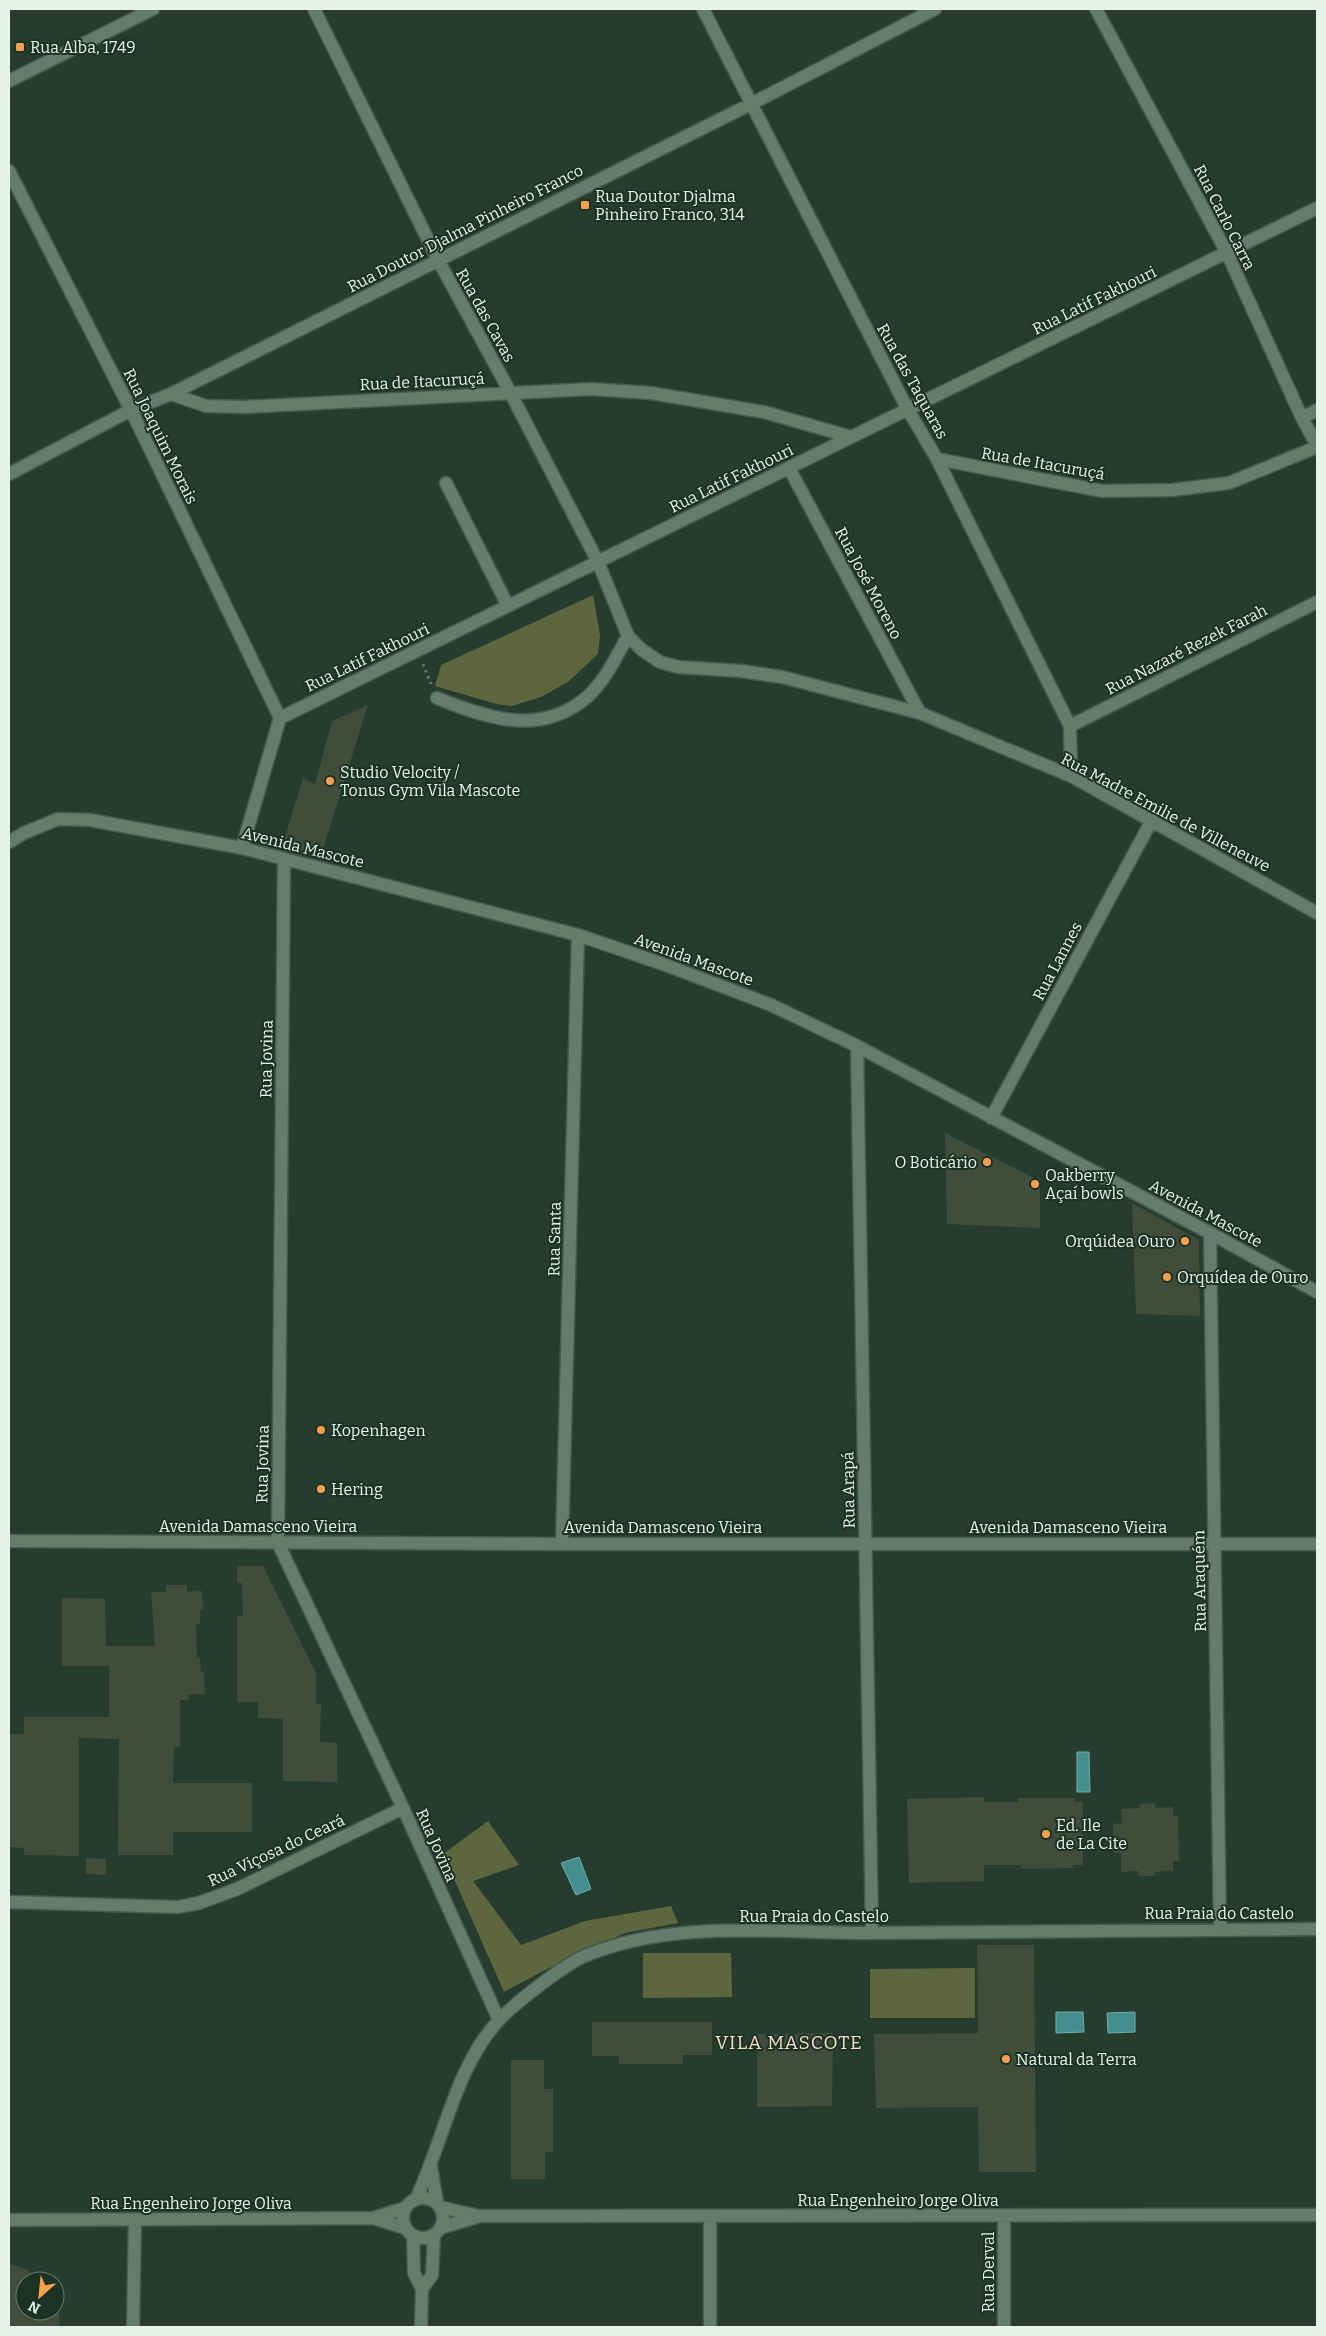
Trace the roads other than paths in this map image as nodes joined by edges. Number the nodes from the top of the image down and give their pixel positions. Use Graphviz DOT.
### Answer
graph roads {
  1 [pos="154,9"];
  2 [pos="314,9"];
  3 [pos="703,9"];
  4 [pos="935,9"];
  5 [pos="1096,9"];
  6 [pos="9,81"];
  7 [pos="750,104"];
  8 [pos="9,171"];
  9 [pos="1317,208"];
  10 [pos="1227,252"];
  11 [pos="438,260"];
  12 [pos="510,392"];
  13 [pos="171,394"];
  14 [pos="131,410"];
  15 [pos="908,410"];
  16 [pos="1317,410"];
  17 [pos="1302,418"];
  18 [pos="851,437"];
  19 [pos="1317,446"];
  20 [pos="937,459"];
  21 [pos="789,468"];
  22 [pos="9,474"];
  23 [pos="446,483"];
  24 [pos="598,562"];
  25 [pos="1317,602"];
  26 [pos="508,606"];
  27 [pos="628,636"];
  28 [pos="437,698"];
  29 [pos="920,713"];
  30 [pos="280,718"];
  31 [pos="1070,726"];
  32 [pos="1072,776"];
  33 [pos="1152,820"];
  34 [pos="9,842"];
  35 [pos="242,848"];
  36 [pos="284,859"];
  37 [pos="1317,913"];
  38 [pos="578,935"];
  39 [pos="857,1046"];
  40 [pos="990,1118"];
  41 [pos="1210,1233"];
  42 [pos="1317,1292"];
  43 [pos="9,1541"];
  44 [pos="865,1542"];
  45 [pos="278,1543"];
  46 [pos="562,1544"];
  47 [pos="1215,1544"];
  48 [pos="1317,1544"];
  49 [pos="403,1808"];
  50 [pos="9,1902"];
  51 [pos="1220,1929"];
  52 [pos="1317,1929"];
  53 [pos="872,1933"];
  54 [pos="499,2020"];
  55 [pos="431,2167"];
  56 [pos="416,2199"];
  57 [pos="438,2205"];
  58 [pos="405,2208"];
  59 [pos="1317,2215"];
  60 [pos="479,2216"];
  61 [pos="710,2216"];
  62 [pos="1004,2217"];
  63 [pos="373,2218"];
  64 [pos="9,2220"];
  65 [pos="135,2220"];
  66 [pos="437,2231"];
  67 [pos="409,2232"];
  68 [pos="422,2289"];
  69 [pos="134,2327"];
  70 [pos="421,2327"];
  71 [pos="710,2327"];
  72 [pos="1004,2327"];
  1 -- 6 [label="street"];
  2 -- 11 [label="street, Rua das Cavas"];
  3 -- 7 [label="street, Rua das Taquaras"];
  4 -- 7 [label="street, Rua Doutor Djalma Pinheiro Franco"];
  5 -- 10 [label="street, Rua Carlo Carra"];
  7 -- 11 [label="street, Rua Doutor Djalma Pinheiro Franco"];
  7 -- 15 [label="street, Rua das Taquaras"];
  8 -- 14 [label="street, Rua Joaquim Morais"];
  9 -- 10 [label="street, Rua Latif Fakhouri"];
  10 -- 15 [label="street, Rua Latif Fakhouri"];
  10 -- 17 [label="street, Rua Carlo Carra"];
  11 -- 12 [label="street, Rua das Cavas"];
  11 -- 13 [label="street, Rua Doutor Djalma Pinheiro Franco"];
  12 -- 13 [label="street, Rua de Itacuruçá"];
  12 -- 18 [label="street, Rua de Itacuruçá"];
  12 -- 24 [label="street, Rua das Cavas"];
  13 -- 14 [label="street, Rua Doutor Djalma Pinheiro Franco"];
  14 -- 22 [label="street, Rua Doutor Djalma Pinheiro Franco"];
  14 -- 30 [label="street, Rua Joaquim Morais"];
  15 -- 18 [label="street, Rua Latif Fakhouri"];
  15 -- 20 [label="street, Rua das Taquaras"];
  16 -- 17 [label="street"];
  17 -- 19 [label="street, Rua Carlo Carra"];
  18 -- 21 [label="street, Rua Latif Fakhouri"];
  19 -- 20 [label="street, Rua de Itacuruçá"];
  20 -- 31 [label="street, Rua das Taquaras"];
  21 -- 24 [label="street, Rua Latif Fakhouri"];
  21 -- 29 [label="street, Rua José Moreno"];
  23 -- 26 [label="street"];
  24 -- 26 [label="street, Rua Latif Fakhouri"];
  24 -- 27 [label="street, Rua das Cavas"];
  25 -- 31 [label="street, Rua Nazaré Rezek Farah"];
  26 -- 30 [label="street, Rua Latif Fakhouri"];
  27 -- 28 [label="street"];
  27 -- 29 [label="street, Rua Madre Emilie de Villeneuve"];
  29 -- 32 [label="street, Rua Madre Emilie de Villeneuve"];
  30 -- 35 [label="street"];
  31 -- 32 [label="street, Rua das Taquaras"];
  32 -- 33 [label="street, Rua Madre Emilie de Villeneuve"];
  33 -- 37 [label="street, Rua Madre Emilie de Villeneuve"];
  33 -- 40 [label="street, Rua Lannes"];
  34 -- 35 [label="street, Avenida Mascote"];
  35 -- 36 [label="street, Avenida Mascote"];
  36 -- 38 [label="street, Avenida Mascote"];
  36 -- 45 [label="street, Rua Jovina"];
  38 -- 39 [label="street, Avenida Mascote"];
  38 -- 46 [label="street, Rua Santa"];
  39 -- 40 [label="street, Avenida Mascote"];
  39 -- 44 [label="street, Rua Arapá"];
  40 -- 41 [label="street, Avenida Mascote"];
  41 -- 42 [label="street, Avenida Mascote"];
  41 -- 47 [label="street, Rua Araquém"];
  43 -- 45 [label="street, Avenida Damasceno Vieira"];
  44 -- 46 [label="street, Avenida Damasceno Vieira"];
  44 -- 47 [label="street, Avenida Damasceno Vieira"];
  44 -- 53 [label="street, Rua Arapá"];
  45 -- 46 [label="street, Avenida Damasceno Vieira"];
  45 -- 49 [label="street, Rua Jovina"];
  47 -- 48 [label="street, Avenida Damasceno Vieira"];
  47 -- 51 [label="street, Rua Araquém"];
  49 -- 50 [label="street, Rua Viçosa do Ceará"];
  49 -- 54 [label="street, Rua Jovina"];
  51 -- 52 [label="street, Rua Praia do Castelo"];
  51 -- 53 [label="street, Rua Praia do Castelo"];
  53 -- 54 [label="street, Rua Praia do Castelo"];
  54 -- 55 [label="street, Rua Praia do Castelo"];
  55 -- 56 [label="street, Rua Praia do Castelo"];
  55 -- 57 [label="street, Rua Praia do Castelo"];
  56 -- 57 [label="street"];
  56 -- 58 [label="street"];
  57 -- 60 [label="street, Rua Engenheiro Jorge Oliva"];
  57 -- 66 [label="street"];
  58 -- 63 [label="street, Rua Engenheiro Jorge Oliva"];
  58 -- 67 [label="street"];
  59 -- 62 [label="street, Rua Engenheiro Jorge Oliva"];
  60 -- 61 [label="street, Rua Engenheiro Jorge Oliva"];
  60 -- 66 [label="street, Rua Engenheiro Jorge Oliva"];
  61 -- 62 [label="street, Rua Engenheiro Jorge Oliva"];
  61 -- 71 [label="street"];
  62 -- 72 [label="street, Rua Derval"];
  63 -- 65 [label="street, Rua Engenheiro Jorge Oliva"];
  63 -- 67 [label="street, Rua Engenheiro Jorge Oliva"];
  64 -- 65 [label="street, Rua Engenheiro Jorge Oliva"];
  65 -- 69 [label="street"];
  66 -- 67 [label="street"];
  66 -- 68 [label="street"];
  67 -- 68 [label="street"];
  68 -- 70 [label="street"];
}
